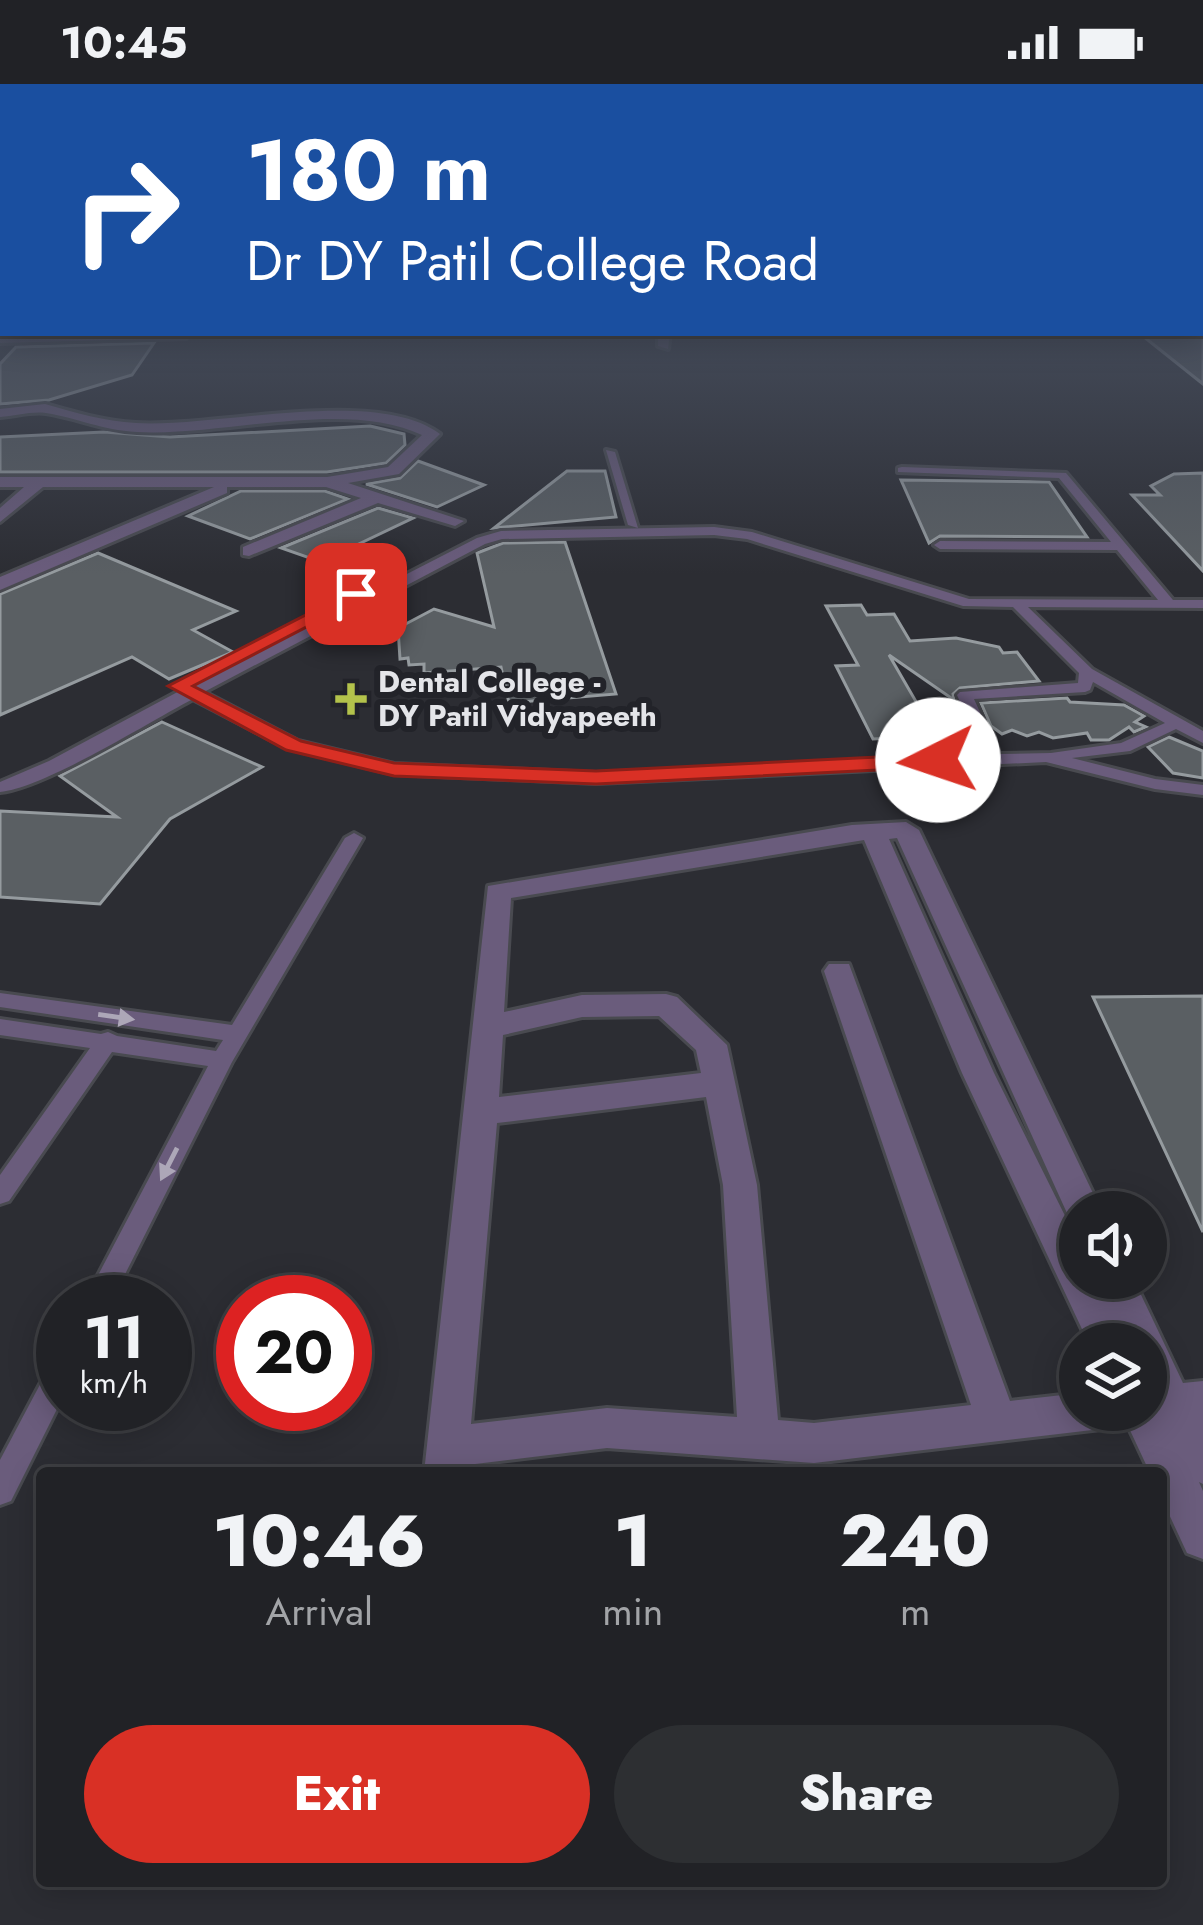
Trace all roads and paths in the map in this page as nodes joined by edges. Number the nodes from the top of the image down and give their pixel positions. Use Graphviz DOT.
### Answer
graph roads {
  1 [pos="0,413"];
  2 [pos="610,452"];
  3 [pos="902,470"];
  4 [pos="0,482"];
  5 [pos="327,482"];
  6 [pos="236,483"];
  7 [pos="37,484"];
  8 [pos="377,497"];
  9 [pos="0,517"];
  10 [pos="455,521"];
  11 [pos="634,525"];
  12 [pos="940,545"];
  13 [pos="1120,546"];
  14 [pos="249,551"];
  15 [pos="4,594"];
  16 [pos="1165,600"];
  17 [pos="1203,600"];
  18 [pos="1020,604"];
  19 [pos="1087,672"];
  20 [pos="187,690"];
  21 [pos="1177,723"];
  22 [pos="1203,738"];
  23 [pos="1046,757"];
  24 [pos="993,759"];
  25 [pos="0,774"];
  26 [pos="0,787"];
  27 [pos="1203,790"];
  28 [pos="873,832"];
  29 [pos="354,838"];
  30 [pos="839,971"];
  31 [pos="0,1000"];
  32 [pos="0,1027"];
  33 [pos="488,1027"];
  34 [pos="238,1034"];
  35 [pos="107,1040"];
  36 [pos="222,1060"];
  37 [pos="719,1083"];
  38 [pos="481,1112"];
  39 [pos="1074,1191"];
  40 [pos="0,1194"];
  41 [pos="112,1275"];
  42 [pos="1099,1323"];
  43 [pos="1172,1405"];
  44 [pos="1059,1415"];
  45 [pos="36,1421"];
  46 [pos="997,1422"];
  47 [pos="759,1439"];
  48 [pos="447,1460"];
  49 [pos="1203,1463"];
  50 [pos="0,1490"];
  51 [pos="1203,1537"];
  1 -- 5 [label="street"];
  2 -- 11 [label="lane"];
  3 -- 13 [label="lane"];
  4 -- 7 [label="street"];
  5 -- 6 [label="street"];
  5 -- 8 [label="street"];
  6 -- 7 [label="street"];
  6 -- 15 [label="street"];
  7 -- 9 [label="street"];
  8 -- 10 [label="street"];
  8 -- 14 [label="street"];
  11 -- 18 [label="lane"];
  11 -- 20 [label="lane"];
  12 -- 13 [label="lane"];
  13 -- 16 [label="lane"];
  16 -- 17 [label="lane"];
  16 -- 18 [label="lane"];
  16 -- 18 [label="lane"];
  18 -- 19 [label="lane"];
  18 -- 20 [label="lane"];
  19 -- 21 [label="lane"];
  19 -- 24 [label="lane"];
  20 -- 24 [label="lane"];
  20 -- 25 [label="lane"];
  20 -- 26 [label="lane"];
  21 -- 22 [label="lane"];
  21 -- 23 [label="lane"];
  23 -- 24 [label="lane"];
  23 -- 27 [label="lane"];
  28 -- 33 [label="street"];
  28 -- 39 [label="street"];
  28 -- 42 [label="street"];
  29 -- 34 [label="lane"];
  30 -- 46 [label="street"];
  31 -- 34 [label="lane, one-way"];
  32 -- 35 [label="lane"];
  33 -- 37 [label="street"];
  33 -- 38 [label="street"];
  34 -- 36 [label="lane"];
  35 -- 36 [label="lane"];
  35 -- 40 [label="lane"];
  36 -- 41 [label="lane, one-way"];
  37 -- 38 [label="street"];
  37 -- 47 [label="street"];
  38 -- 48 [label="street"];
  43 -- 49 [label="street"];
  43 -- 51 [label="street"];
  44 -- 46 [label="street"];
  45 -- 50 [label="lane"];
  46 -- 47 [label="street"];
  47 -- 48 [label="street"];
}
